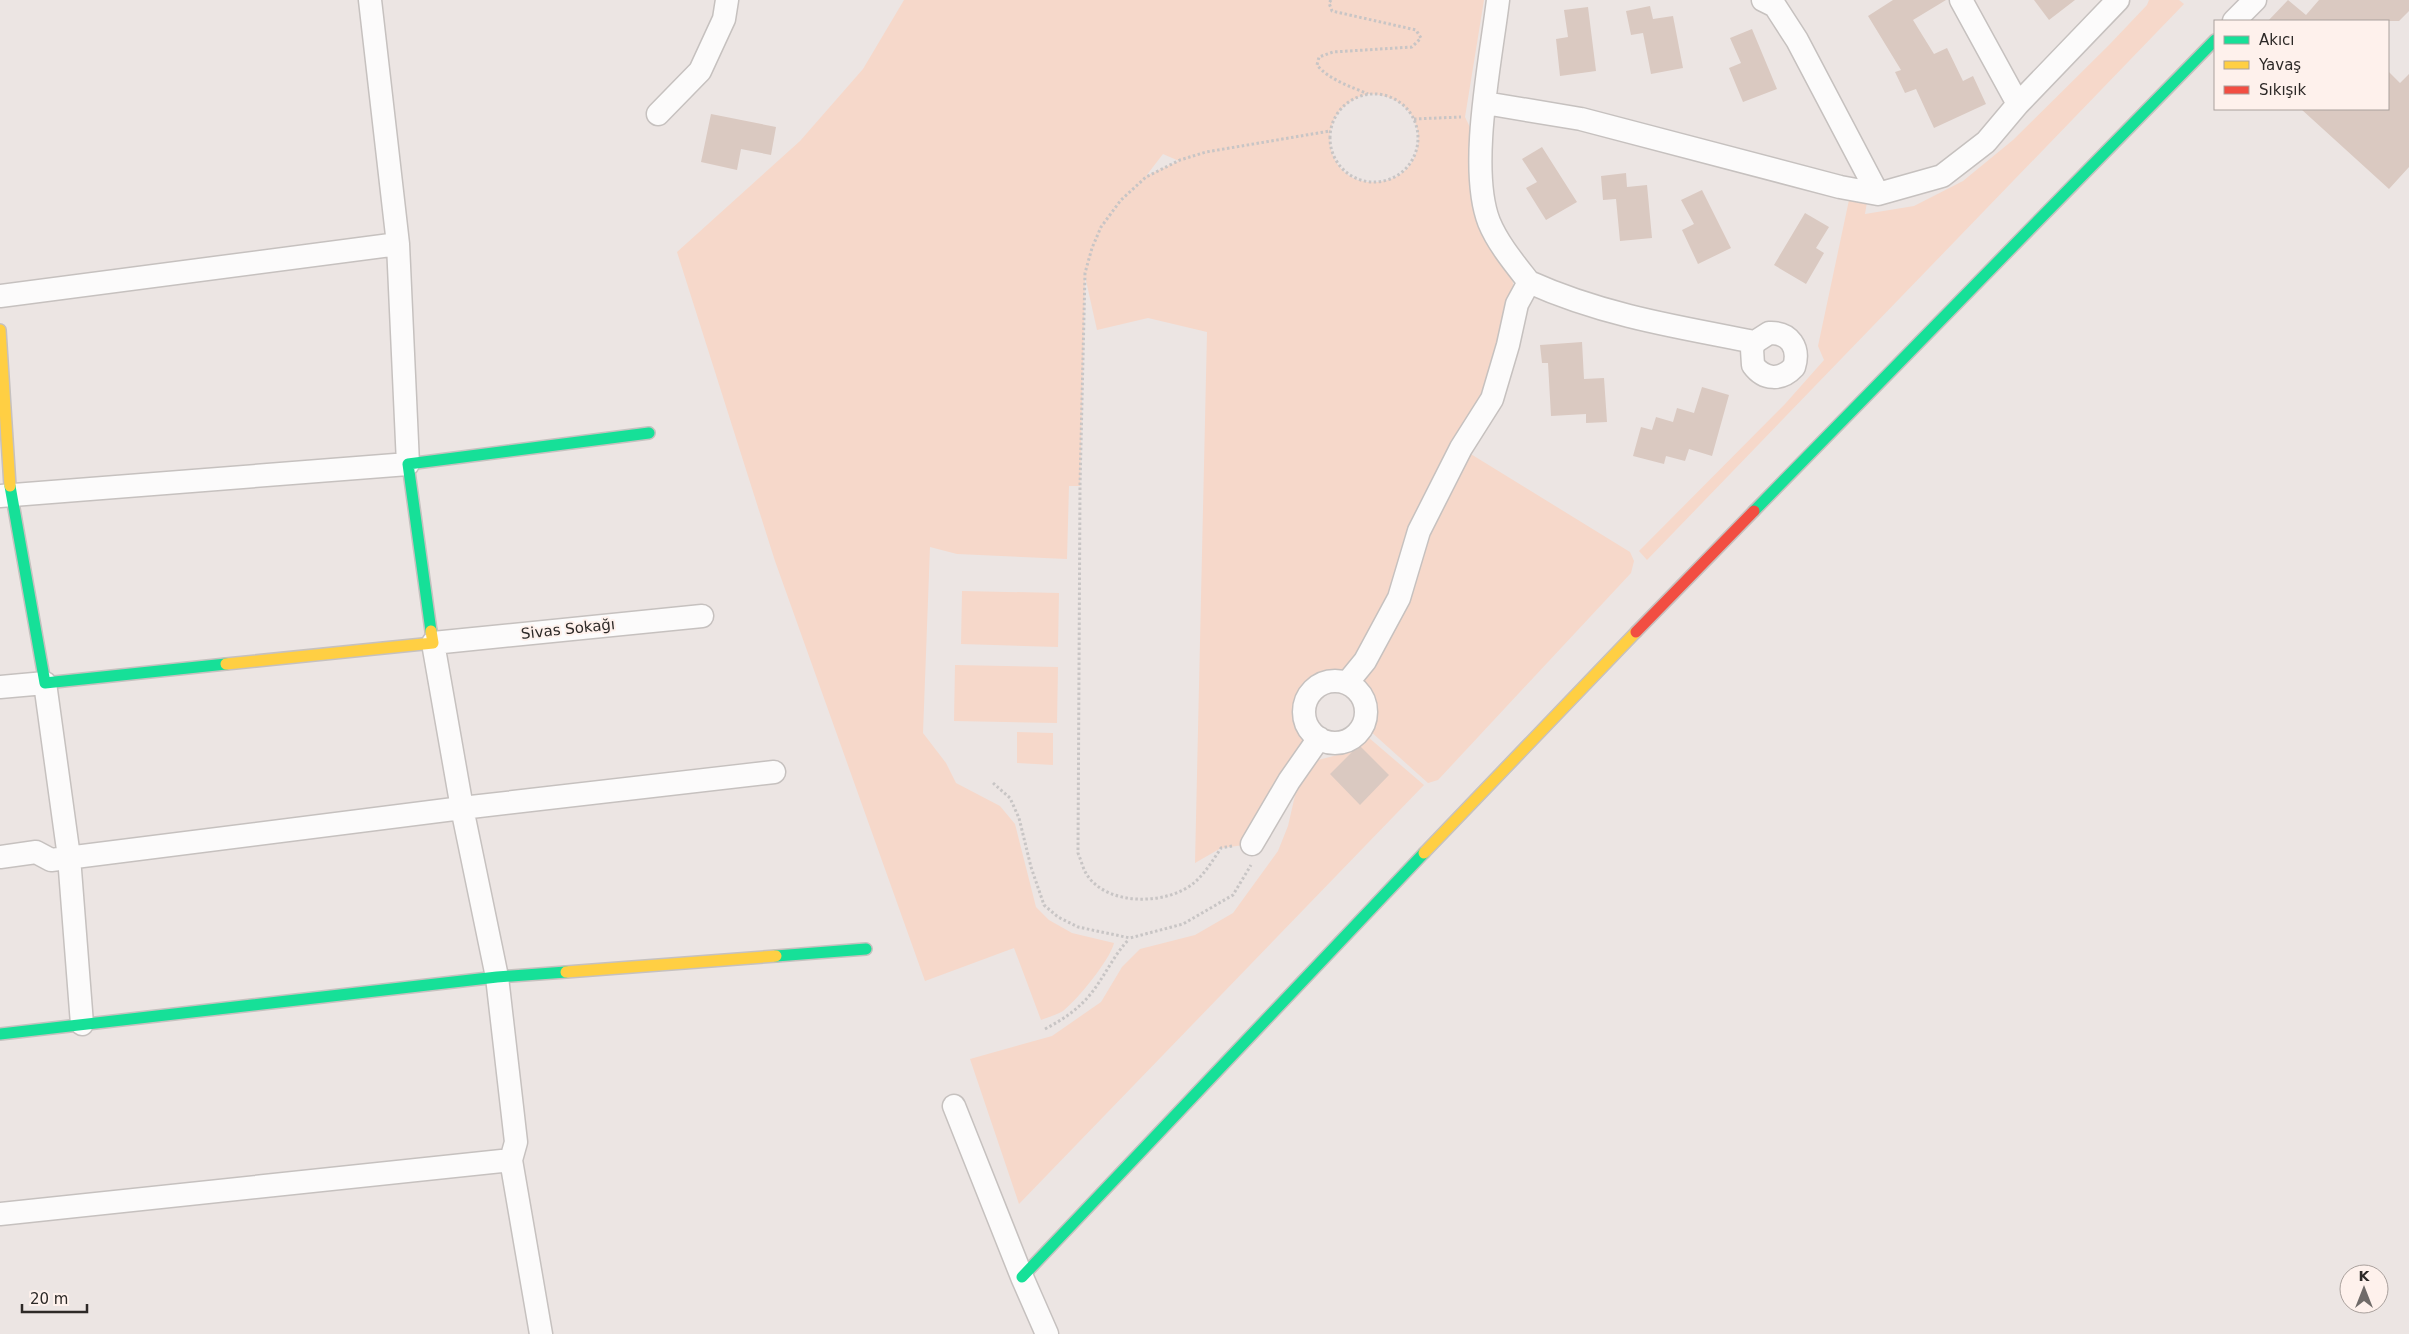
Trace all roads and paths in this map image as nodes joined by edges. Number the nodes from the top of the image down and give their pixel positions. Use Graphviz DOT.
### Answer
graph roads {
  1 [pos="370,0"];
  2 [pos="727,0"];
  3 [pos="1331,0"];
  4 [pos="1498,0"];
  5 [pos="1763,0"];
  6 [pos="1961,0"];
  7 [pos="2118,0"];
  8 [pos="2255,0"];
  9 [pos="2235,20"];
  10 [pos="2214,41"];
  11 [pos="1368,94"];
  12 [pos="1485,103"];
  13 [pos="2018,104"];
  14 [pos="658,114"];
  15 [pos="1414,119"];
  16 [pos="1330,131"];
  17 [pos="1878,194"];
  18 [pos="398,244"];
  19 [pos="1529,282"];
  20 [pos="0,296"];
  21 [pos="0,330"];
  22 [pos="1755,342"];
  23 [pos="649,433"];
  24 [pos="408,464"];
  25 [pos="5,495"];
  26 [pos="702,616"];
  27 [pos="433,643"];
  28 [pos="45,683"];
  29 [pos="1347,683"];
  30 [pos="0,687"];
  31 [pos="1319,738"];
  32 [pos="774,772"];
  33 [pos="992,783"];
  34 [pos="462,808"];
  35 [pos="1252,844"];
  36 [pos="0,856"];
  37 [pos="69,858"];
  38 [pos="1130,938"];
  39 [pos="866,949"];
  40 [pos="497,977"];
  41 [pos="82,1024"];
  42 [pos="1045,1029"];
  43 [pos="0,1034"];
  44 [pos="954,1106"];
  45 [pos="511,1160"];
  46 [pos="0,1214"];
  47 [pos="1022,1278"];
  48 [pos="541,1334"];
  49 [pos="1047,1334"];
  1 -- 18 [label="street"];
  2 -- 14 [label="street"];
  3 -- 11 [label="path"];
  4 -- 12 [label="street"];
  5 -- 17 [label="street"];
  6 -- 13 [label="street"];
  7 -- 13 [label="street"];
  8 -- 9 [label="street"];
  10 -- 47 [label="street"];
  11 -- 15 [label="path"];
  11 -- 16 [label="path"];
  12 -- 15 [label="path"];
  12 -- 17 [label="street"];
  12 -- 19 [label="street"];
  13 -- 17 [label="street"];
  15 -- 16 [label="path"];
  16 -- 35 [label="path"];
  18 -- 20 [label="street"];
  18 -- 24 [label="street"];
  19 -- 22 [label="street"];
  19 -- 29 [label="street"];
  21 -- 25 [label="street"];
  23 -- 24 [label="street"];
  24 -- 25 [label="street"];
  24 -- 27 [label="street"];
  25 -- 28 [label="street"];
  26 -- 27 [label="street, Sivas Sokağı"];
  27 -- 28 [label="street"];
  27 -- 34 [label="street"];
  28 -- 30 [label="street"];
  28 -- 37 [label="street"];
  29 -- 31 [label="street"];
  29 -- 31 [label="street"];
  31 -- 35 [label="street"];
  32 -- 34 [label="street"];
  33 -- 38 [label="path"];
  34 -- 37 [label="street"];
  34 -- 40 [label="street"];
  35 -- 38 [label="path"];
  36 -- 37 [label="street"];
  37 -- 41 [label="street"];
  38 -- 42 [label="path"];
  39 -- 40 [label="street"];
  40 -- 41 [label="street"];
  40 -- 45 [label="street"];
  41 -- 43 [label="street"];
  44 -- 47 [label="street"];
  45 -- 46 [label="street"];
  45 -- 48 [label="street"];
  47 -- 49 [label="street"];
}
